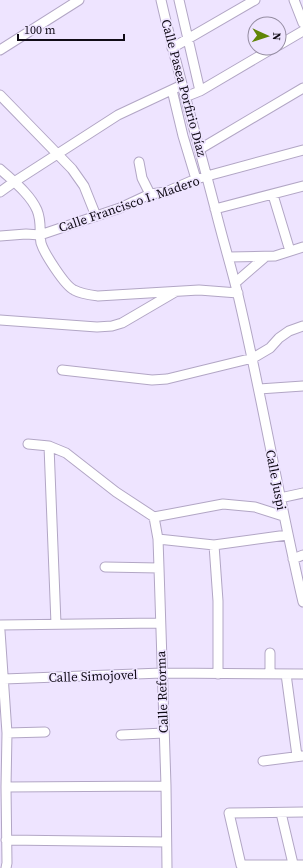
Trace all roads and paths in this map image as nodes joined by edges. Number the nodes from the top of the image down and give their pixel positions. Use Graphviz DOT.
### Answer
graph roads {
  1 [pos="78,0"];
  2 [pos="161,0"];
  3 [pos="178,0"];
  4 [pos="255,0"];
  5 [pos="294,0"];
  6 [pos="303,23"];
  7 [pos="303,31"];
  8 [pos="189,38"];
  9 [pos="287,40"];
  10 [pos="172,48"];
  11 [pos="0,50"];
  12 [pos="259,56"];
  13 [pos="182,85"];
  14 [pos="303,88"];
  15 [pos="172,90"];
  16 [pos="200,91"];
  17 [pos="0,95"];
  18 [pos="185,97"];
  19 [pos="200,149"];
  20 [pos="303,150"];
  21 [pos="57,154"];
  22 [pos="138,162"];
  23 [pos="0,169"];
  24 [pos="207,176"];
  25 [pos="196,179"];
  26 [pos="14,182"];
  27 [pos="303,186"];
  28 [pos="0,192"];
  29 [pos="150,194"];
  30 [pos="273,195"];
  31 [pos="215,209"];
  32 [pos="96,216"];
  33 [pos="40,235"];
  34 [pos="0,236"];
  35 [pos="303,247"];
  36 [pos="290,251"];
  37 [pos="266,257"];
  38 [pos="229,258"];
  39 [pos="235,283"];
  40 [pos="177,291"];
  41 [pos="238,293"];
  42 [pos="0,320"];
  43 [pos="303,326"];
  44 [pos="252,358"];
  45 [pos="62,370"];
  46 [pos="303,386"];
  47 [pos="259,390"];
  48 [pos="28,444"];
  49 [pos="49,446"];
  50 [pos="303,493"];
  51 [pos="280,498"];
  52 [pos="283,516"];
  53 [pos="154,517"];
  54 [pos="287,535"];
  55 [pos="158,539"];
  56 [pos="214,545"];
  57 [pos="303,555"];
  58 [pos="292,559"];
  59 [pos="105,568"];
  60 [pos="160,568"];
  61 [pos="303,602"];
  62 [pos="160,623"];
  63 [pos="56,624"];
  64 [pos="0,625"];
  65 [pos="0,631"];
  66 [pos="270,653"];
  67 [pos="162,673"];
  68 [pos="218,674"];
  69 [pos="270,674"];
  70 [pos="286,674"];
  71 [pos="303,674"];
  72 [pos="4,679"];
  73 [pos="45,732"];
  74 [pos="7,734"];
  75 [pos="164,734"];
  76 [pos="121,735"];
  77 [pos="300,756"];
  78 [pos="263,760"];
  79 [pos="166,786"];
  80 [pos="6,787"];
  81 [pos="303,812"];
  82 [pos="281,813"];
  83 [pos="6,840"];
  84 [pos="166,842"];
  85 [pos="297,866"];
  86 [pos="6,868"];
  87 [pos="167,868"];
  1 -- 11 [label="street"];
  2 -- 10 [label="street, Calle Pasea Porfirio Díaz"];
  3 -- 8 [label="street"];
  4 -- 8 [label="street"];
  5 -- 6 [label="street"];
  7 -- 9 [label="street"];
  8 -- 10 [label="street"];
  8 -- 16 [label="street"];
  10 -- 13 [label="street, Calle Pasea Porfirio Díaz"];
  12 -- 16 [label="street"];
  13 -- 15 [label="street"];
  13 -- 18 [label="street, Calle Pasea Porfirio Díaz"];
  14 -- 19 [label="street"];
  15 -- 21 [label="street"];
  15 -- 25 [label="street"];
  16 -- 18 [label="street"];
  17 -- 21 [label="street"];
  18 -- 19 [label="street, Calle Pasea Porfirio Díaz"];
  19 -- 24 [label="street, Calle Pasea Porfirio Díaz"];
  20 -- 24 [label="street, Calle Francisco I. Madero"];
  21 -- 26 [label="street"];
  21 -- 32 [label="street"];
  22 -- 29 [label="street"];
  23 -- 26 [label="street"];
  24 -- 25 [label="street, Calle Francisco I. Madero"];
  24 -- 31 [label="street, Calle Pasea Porfirio Díaz"];
  25 -- 29 [label="street, Calle Francisco I. Madero"];
  26 -- 28 [label="street"];
  26 -- 33 [label="street"];
  27 -- 30 [label="street"];
  29 -- 32 [label="street, Calle Francisco I. Madero"];
  30 -- 31 [label="street"];
  30 -- 36 [label="street"];
  31 -- 38 [label="street, Calle Pasea Porfirio Díaz"];
  32 -- 33 [label="street, Calle Francisco I. Madero"];
  33 -- 34 [label="street, Calle Francisco I. Madero"];
  33 -- 40 [label="street"];
  35 -- 36 [label="street"];
  36 -- 37 [label="street"];
  37 -- 38 [label="street"];
  37 -- 39 [label="street"];
  38 -- 39 [label="street, Calle Juspi"];
  39 -- 41 [label="street, Calle Juspi"];
  40 -- 41 [label="street"];
  40 -- 42 [label="street"];
  41 -- 44 [label="street, Calle Juspi"];
  43 -- 44 [label="street"];
  44 -- 45 [label="street"];
  44 -- 47 [label="street, Calle Juspi"];
  46 -- 47 [label="street"];
  47 -- 51 [label="street, Calle Juspi"];
  48 -- 49 [label="street"];
  49 -- 53 [label="street"];
  49 -- 63 [label="street"];
  50 -- 51 [label="street"];
  51 -- 52 [label="street, Calle Juspi"];
  52 -- 53 [label="street"];
  52 -- 54 [label="street, Calle Juspi"];
  53 -- 55 [label="street, Calle Reforma"];
  54 -- 56 [label="street"];
  54 -- 58 [label="street, Calle Juspi"];
  55 -- 56 [label="street"];
  55 -- 60 [label="street, Calle Reforma"];
  56 -- 68 [label="street"];
  57 -- 58 [label="street"];
  58 -- 61 [label="street, Calle Juspi"];
  59 -- 60 [label="street"];
  60 -- 62 [label="street, Calle Reforma"];
  62 -- 63 [label="street"];
  62 -- 67 [label="street, Calle Reforma"];
  63 -- 64 [label="street"];
  65 -- 72 [label="street"];
  66 -- 69 [label="street"];
  67 -- 68 [label="street, Calle Simojovel"];
  67 -- 72 [label="street, Calle Simojovel"];
  67 -- 75 [label="street, Calle Reforma"];
  68 -- 69 [label="street, Calle Simojovel"];
  69 -- 70 [label="street, Calle Simojovel"];
  70 -- 71 [label="street, Calle Simojovel"];
  70 -- 77 [label="street"];
  72 -- 74 [label="street"];
  73 -- 74 [label="street"];
  74 -- 80 [label="street"];
  75 -- 76 [label="street"];
  75 -- 79 [label="street, Calle Reforma"];
  77 -- 78 [label="street"];
  79 -- 80 [label="street"];
  79 -- 84 [label="street, Calle Reforma"];
  80 -- 83 [label="street"];
  81 -- 82 [label="street"];
  82 -- 85 [label="street"];
  82 -- 85 [label="street"];
  83 -- 84 [label="street"];
  83 -- 86 [label="street"];
  84 -- 87 [label="street, Calle Reforma"];
}
